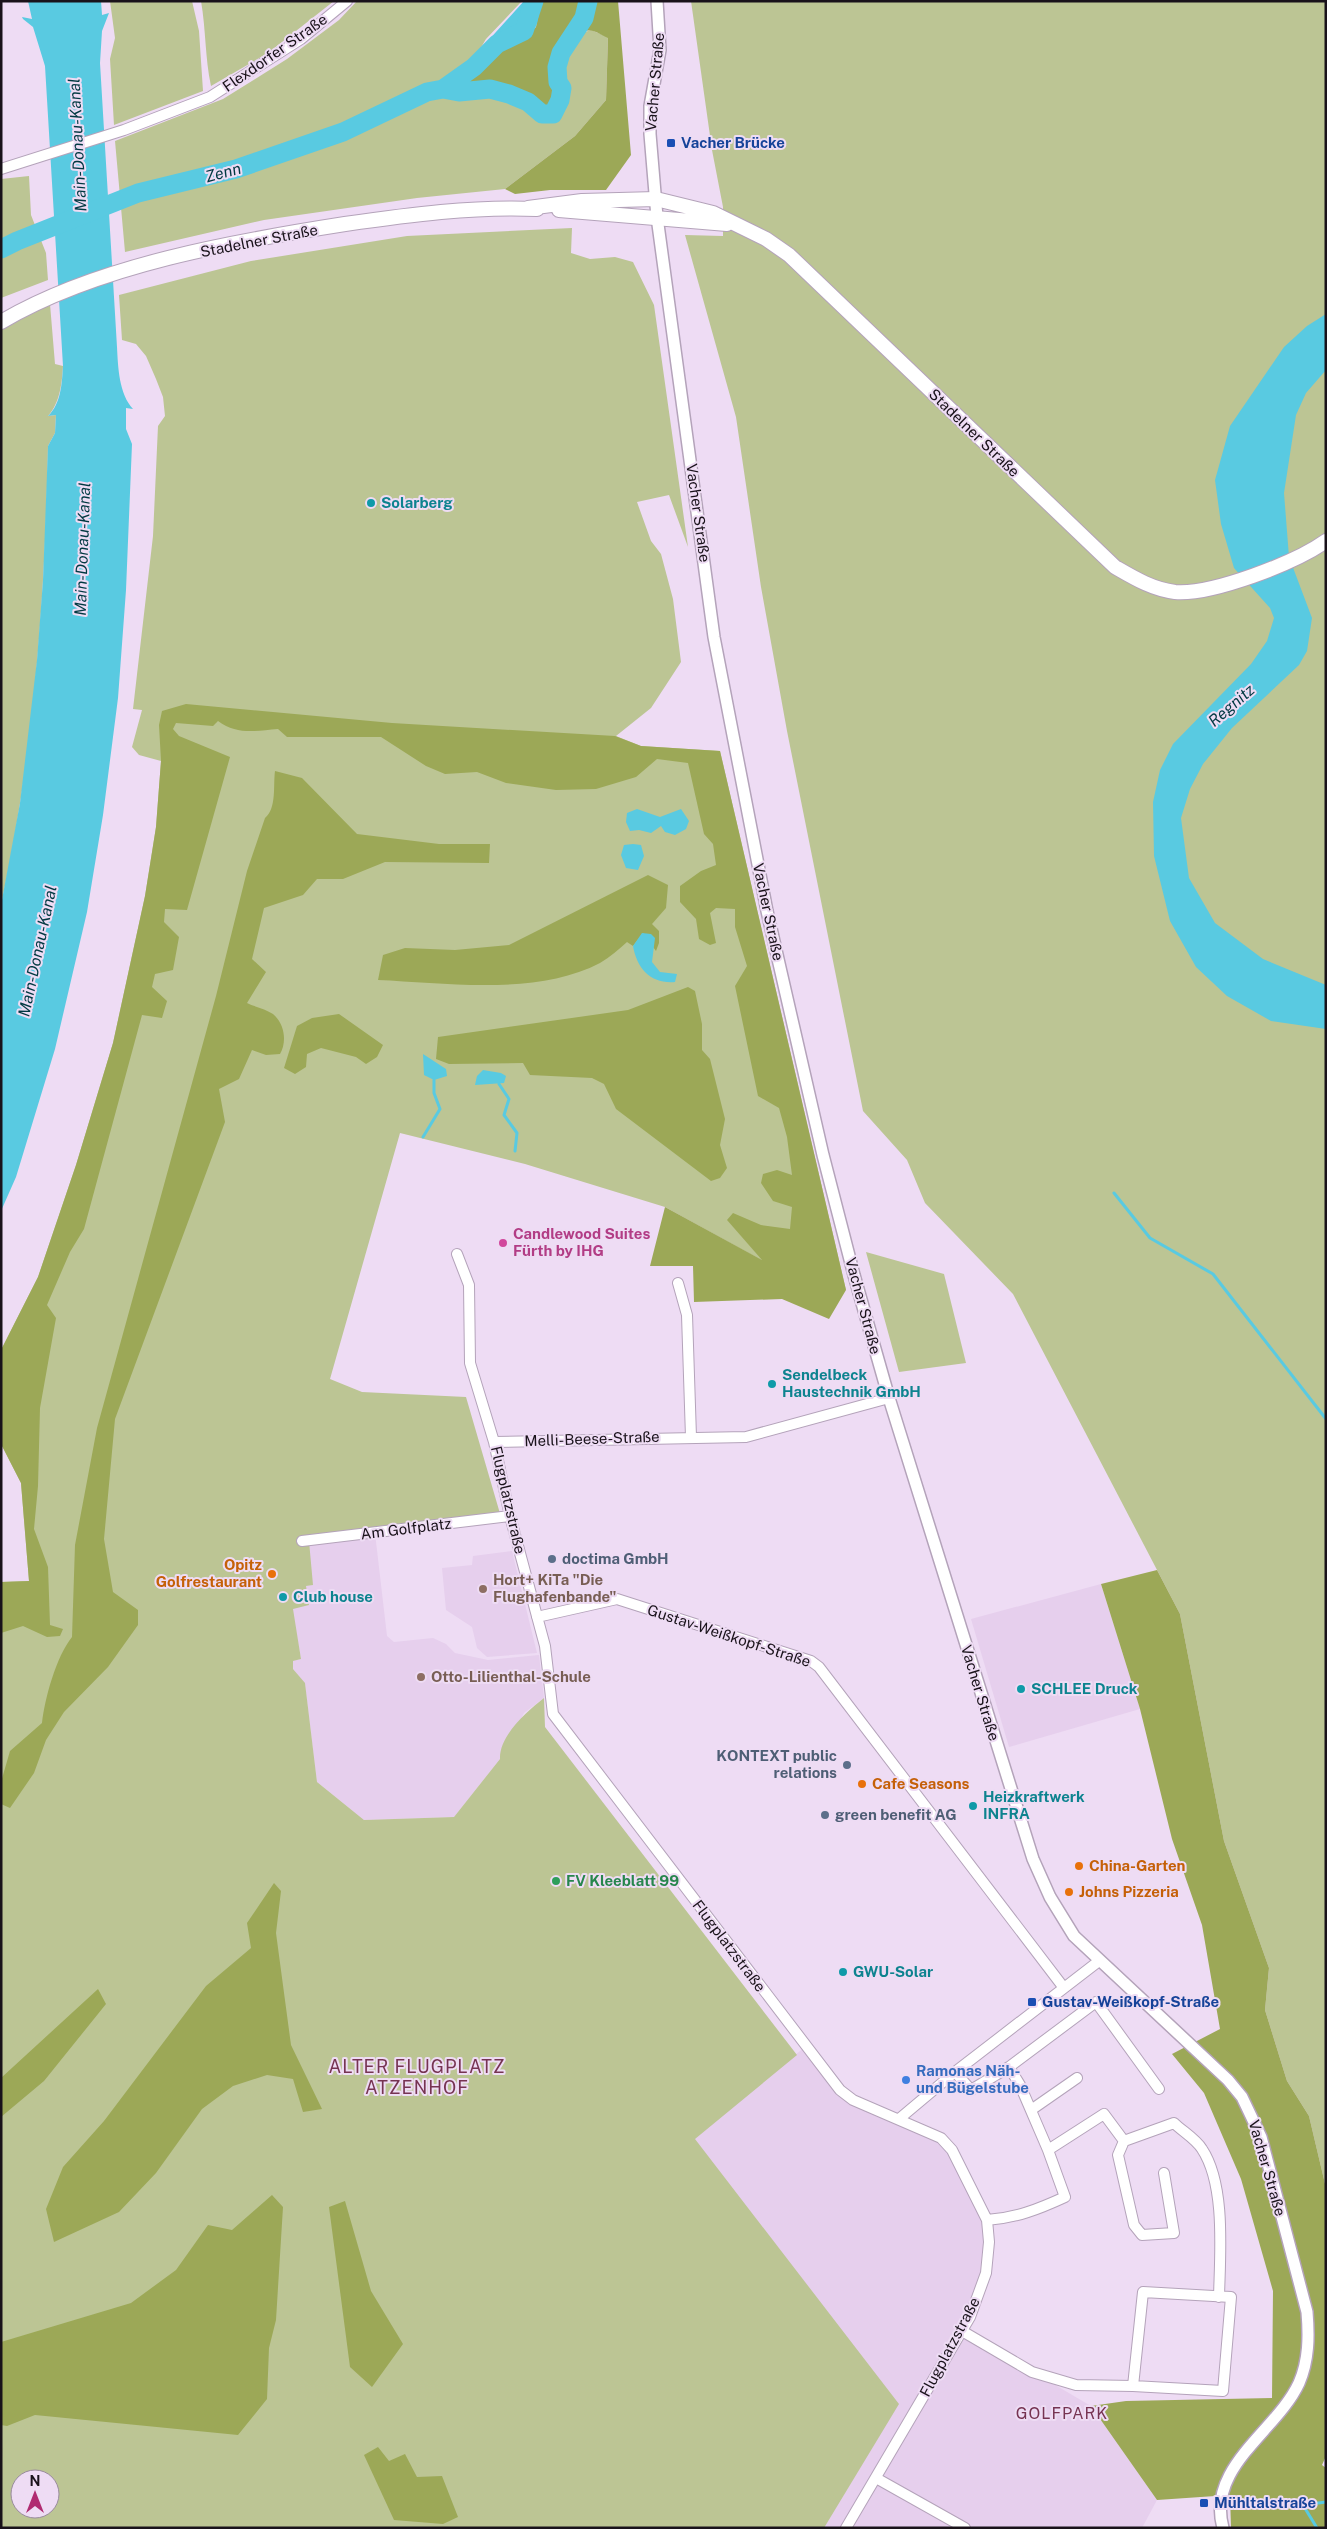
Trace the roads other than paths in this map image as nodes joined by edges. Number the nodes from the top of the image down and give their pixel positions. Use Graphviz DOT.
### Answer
graph roads {
  1 [pos="347,1"];
  2 [pos="657,1"];
  3 [pos="1,169"];
  4 [pos="656,199"];
  5 [pos="528,208"];
  6 [pos="657,217"];
  7 [pos="738,225"];
  8 [pos="1,322"];
  9 [pos="1326,541"];
  10 [pos="457,1254"];
  11 [pos="678,1282"];
  12 [pos="889,1398"];
  13 [pos="690,1437"];
  14 [pos="494,1442"];
  15 [pos="510,1516"];
  16 [pos="302,1541"];
  17 [pos="537,1617"];
  18 [pos="1099,1961"];
  19 [pos="1064,1988"];
  20 [pos="1009,2066"];
  21 [pos="955,2072"];
  22 [pos="1077,2078"];
  23 [pos="1160,2089"];
  24 [pos="1030,2110"];
  25 [pos="899,2119"];
  26 [pos="1124,2141"];
  27 [pos="1048,2150"];
  28 [pos="1164,2174"];
  29 [pos="987,2220"];
  30 [pos="1219,2297"];
  31 [pos="962,2331"];
  32 [pos="1133,2386"];
  33 [pos="876,2478"];
  34 [pos="846,2528"];
  35 [pos="965,2528"];
  36 [pos="1223,2528"];
  1 -- 3 [label="street, Flexdorfer Straße"];
  2 -- 4 [label="street, Vacher Straße"];
  4 -- 5 [label="main road, Stadelner Straße"];
  4 -- 6 [label="street, Vacher Straße"];
  4 -- 7 [label="main road, Stadelner Straße"];
  5 -- 6 [label="main road, Stadelner Straße"];
  5 -- 8 [label="main road, Stadelner Straße"];
  6 -- 7 [label="main road, Stadelner Straße"];
  6 -- 12 [label="street, Vacher Straße"];
  7 -- 9 [label="main road, Stadelner Straße"];
  10 -- 14 [label="street, Flugplatzstraße"];
  11 -- 13 [label="street"];
  12 -- 13 [label="street, Melli-Beese-Straße"];
  12 -- 18 [label="street, Vacher Straße"];
  13 -- 14 [label="street, Melli-Beese-Straße"];
  14 -- 15 [label="street, Flugplatzstraße"];
  15 -- 16 [label="street, Am Golfplatz"];
  15 -- 17 [label="street, Flugplatzstraße"];
  17 -- 19 [label="street, Gustav-Weißkopf-Straße"];
  17 -- 25 [label="street, Flugplatzstraße"];
  18 -- 19 [label="street"];
  18 -- 36 [label="street, Vacher Straße"];
  19 -- 21 [label="street"];
  20 -- 21 [label="street"];
  20 -- 23 [label="street"];
  20 -- 24 [label="street"];
  21 -- 25 [label="street"];
  22 -- 24 [label="street"];
  24 -- 27 [label="street"];
  25 -- 29 [label="street, Flugplatzstraße"];
  26 -- 27 [label="street"];
  26 -- 28 [label="street"];
  26 -- 30 [label="street"];
  27 -- 29 [label="street"];
  29 -- 31 [label="street, Flugplatzstraße"];
  30 -- 32 [label="street"];
  30 -- 32 [label="street"];
  31 -- 32 [label="street"];
  31 -- 33 [label="street, Flugplatzstraße"];
  33 -- 34 [label="street, Flugplatzstraße"];
  33 -- 35 [label="street"];
}
